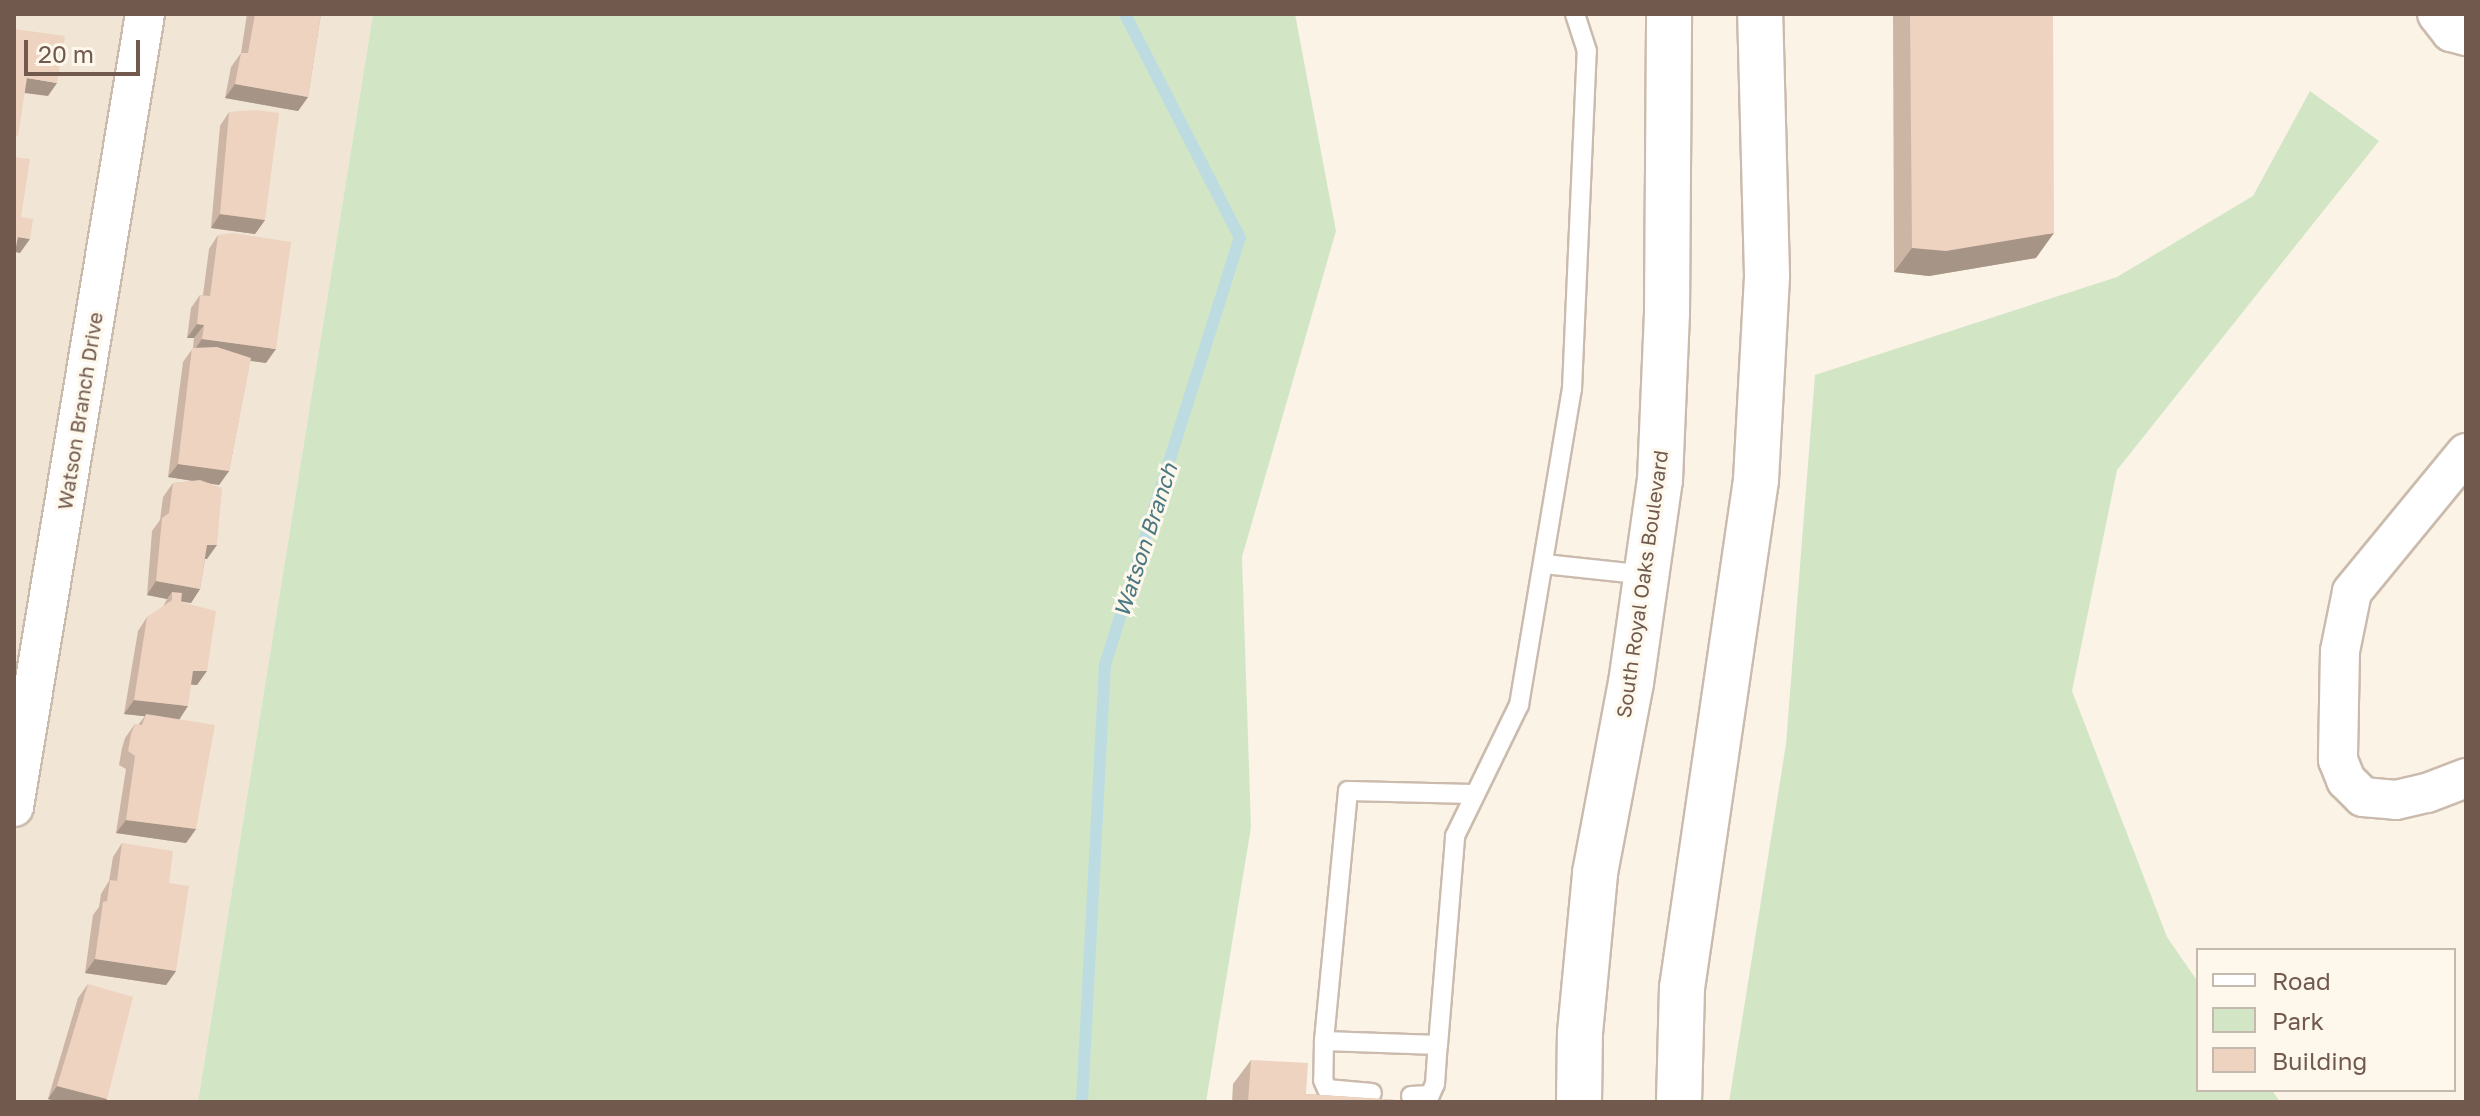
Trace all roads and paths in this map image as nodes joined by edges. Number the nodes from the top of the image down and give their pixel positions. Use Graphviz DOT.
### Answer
graph roads {
  1 [pos="145,14"];
  2 [pos="1575,14"];
  3 [pos="1669,14"];
  4 [pos="1760,14"];
  5 [pos="2437,14"];
  6 [pos="2466,36"];
  7 [pos="2466,453"];
  8 [pos="1544,564"];
  9 [pos="1647,575"];
  10 [pos="2466,778"];
  11 [pos="16,784"];
  12 [pos="1473,794"];
  13 [pos="1324,1041"];
  14 [pos="1438,1045"];
  15 [pos="1372,1093"];
  16 [pos="1411,1096"];
  17 [pos="1579,1102"];
  18 [pos="1679,1102"];
  1 -- 11 [label="street, Watson Branch Drive"];
  2 -- 8 [label="lane"];
  3 -- 9 [label="main road, South Royal Oaks Boulevard"];
  4 -- 18 [label="main road"];
  5 -- 6 [label="street"];
  7 -- 10 [label="street"];
  8 -- 9 [label="lane"];
  8 -- 12 [label="lane"];
  9 -- 17 [label="main road, South Royal Oaks Boulevard"];
  12 -- 13 [label="lane"];
  12 -- 14 [label="lane"];
  13 -- 14 [label="lane"];
  13 -- 15 [label="lane"];
  14 -- 16 [label="lane"];
}
